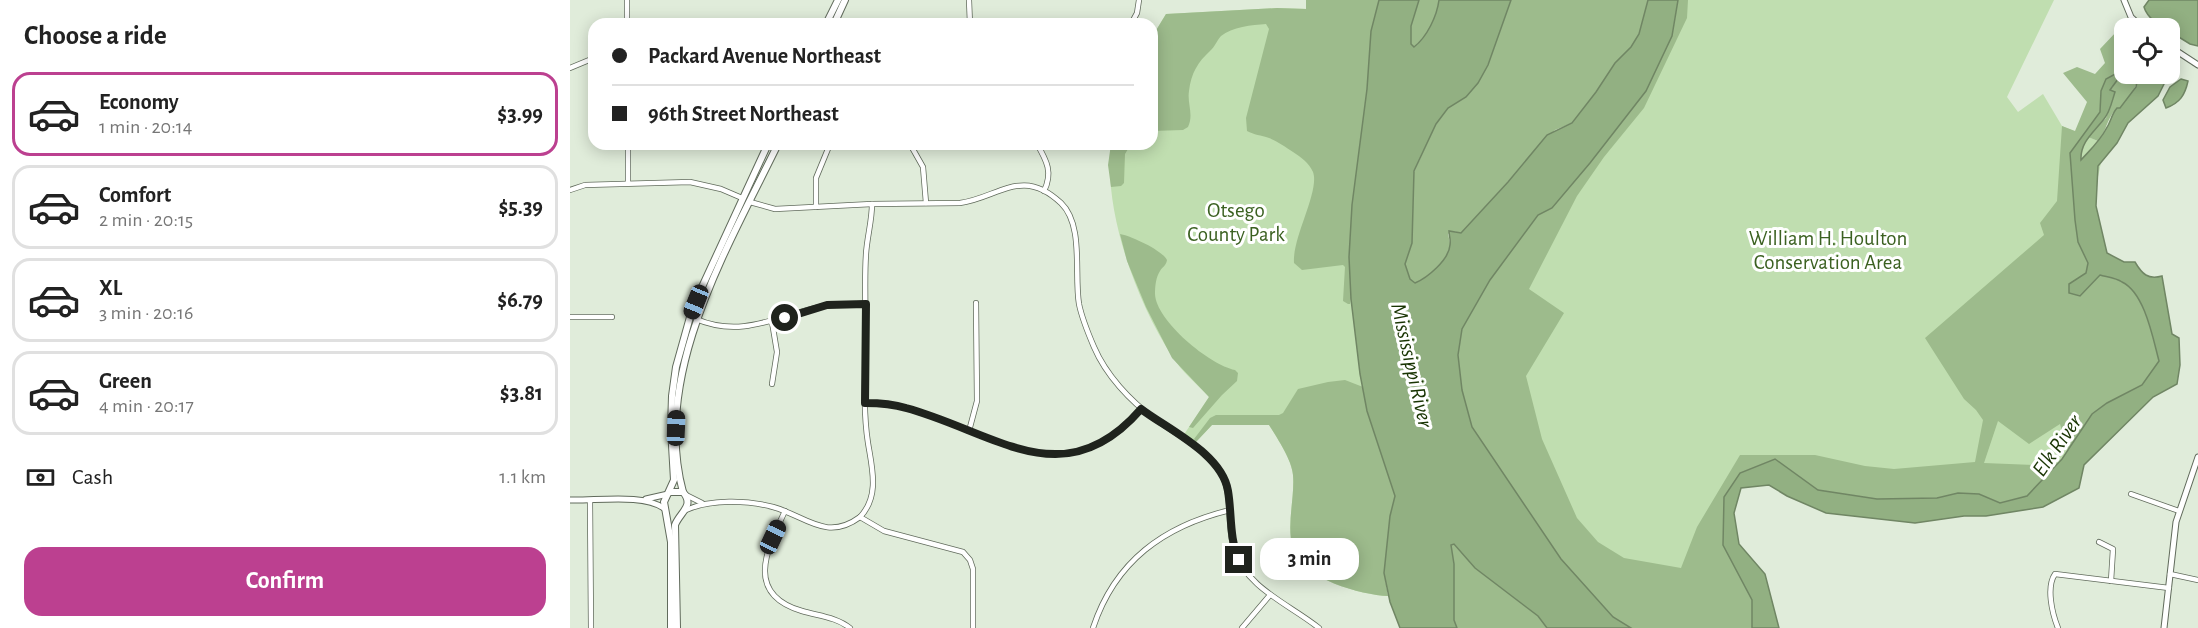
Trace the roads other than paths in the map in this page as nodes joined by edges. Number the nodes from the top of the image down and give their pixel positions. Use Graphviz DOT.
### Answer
graph roads {
  1 [pos="627,0"];
  2 [pos="838,0"];
  3 [pos="845,0"];
  4 [pos="969,0"];
  5 [pos="1139,0"];
  6 [pos="2124,0"];
  7 [pos="627,18"];
  8 [pos="829,18"];
  9 [pos="837,18"];
  10 [pos="970,18"];
  11 [pos="1134,18"];
  12 [pos="2132,18"];
  13 [pos="2180,54"];
  14 [pos="588,60"];
  15 [pos="2198,64"];
  16 [pos="570,68"];
  17 [pos="628,150"];
  18 [pos="765,150"];
  19 [pos="775,150"];
  20 [pos="828,150"];
  21 [pos="913,150"];
  22 [pos="1040,150"];
  23 [pos="628,183"];
  24 [pos="746,189"];
  25 [pos="570,190"];
  26 [pos="1044,191"];
  27 [pos="741,199"];
  28 [pos="751,200"];
  29 [pos="926,203"];
  30 [pos="872,204"];
  31 [pos="816,207"];
  32 [pos="746,210"];
  33 [pos="976,303"];
  34 [pos="866,304"];
  35 [pos="570,317"];
  36 [pos="612,317"];
  37 [pos="696,319"];
  38 [pos="772,322"];
  39 [pos="772,384"];
  40 [pos="865,403"];
  41 [pos="1141,409"];
  42 [pos="969,431"];
  43 [pos="2198,457"];
  44 [pos="668,493"];
  45 [pos="685,494"];
  46 [pos="2131,494"];
  47 [pos="570,500"];
  48 [pos="642,500"];
  49 [pos="590,501"];
  50 [pos="702,503"];
  51 [pos="1230,510"];
  52 [pos="667,511"];
  53 [pos="785,511"];
  54 [pos="2179,511"];
  55 [pos="684,512"];
  56 [pos="860,517"];
  57 [pos="2099,542"];
  58 [pos="2170,574"];
  59 [pos="2198,580"];
  60 [pos="2111,581"];
  61 [pos="2169,588"];
  62 [pos="1270,595"];
  63 [pos="591,628"];
  64 [pos="671,628"];
  65 [pos="677,628"];
  66 [pos="850,628"];
  67 [pos="973,628"];
  68 [pos="1093,628"];
  69 [pos="1242,628"];
  70 [pos="1318,628"];
  71 [pos="2058,628"];
  72 [pos="2164,628"];
  1 -- 7 [label="street"];
  2 -- 8 [label="main road"];
  3 -- 9 [label="main road"];
  4 -- 10 [label="street"];
  5 -- 11 [label="street"];
  6 -- 12 [label="street"];
  13 -- 15 [label="street"];
  14 -- 16 [label="street"];
  17 -- 23 [label="street"];
  18 -- 24 [label="main road"];
  19 -- 28 [label="main road"];
  20 -- 31 [label="street"];
  21 -- 29 [label="street"];
  22 -- 26 [label="street"];
  23 -- 25 [label="street"];
  23 -- 27 [label="street"];
  24 -- 27 [label="main road"];
  24 -- 28 [label="main road"];
  26 -- 29 [label="street"];
  26 -- 41 [label="street"];
  27 -- 32 [label="main road"];
  27 -- 44 [label="main road"];
  28 -- 31 [label="street"];
  28 -- 32 [label="main road"];
  29 -- 30 [label="street"];
  30 -- 31 [label="street"];
  30 -- 34 [label="street"];
  32 -- 37 [label="main road"];
  33 -- 42 [label="street"];
  34 -- 38 [label="street"];
  34 -- 40 [label="street"];
  35 -- 36 [label="street"];
  37 -- 38 [label="street"];
  37 -- 45 [label="main road"];
  38 -- 39 [label="street"];
  40 -- 42 [label="street"];
  40 -- 56 [label="street"];
  41 -- 42 [label="street"];
  41 -- 51 [label="street"];
  43 -- 54 [label="street"];
  44 -- 45 [label="main road"];
  44 -- 48 [label="street"];
  44 -- 52 [label="main road"];
  45 -- 50 [label="street"];
  45 -- 55 [label="main road"];
  46 -- 54 [label="street"];
  47 -- 49 [label="street"];
  48 -- 49 [label="street"];
  48 -- 52 [label="street"];
  49 -- 63 [label="street"];
  50 -- 53 [label="street"];
  50 -- 55 [label="street"];
  51 -- 62 [label="street"];
  51 -- 68 [label="street"];
  52 -- 55 [label="main road"];
  52 -- 64 [label="main road"];
  53 -- 56 [label="street"];
  53 -- 66 [label="street"];
  54 -- 58 [label="street"];
  55 -- 65 [label="main road"];
  56 -- 67 [label="street"];
  57 -- 60 [label="street"];
  58 -- 59 [label="street"];
  58 -- 61 [label="street"];
  60 -- 61 [label="street"];
  60 -- 71 [label="street"];
  61 -- 72 [label="street"];
  62 -- 69 [label="street"];
  62 -- 70 [label="street"];
}
